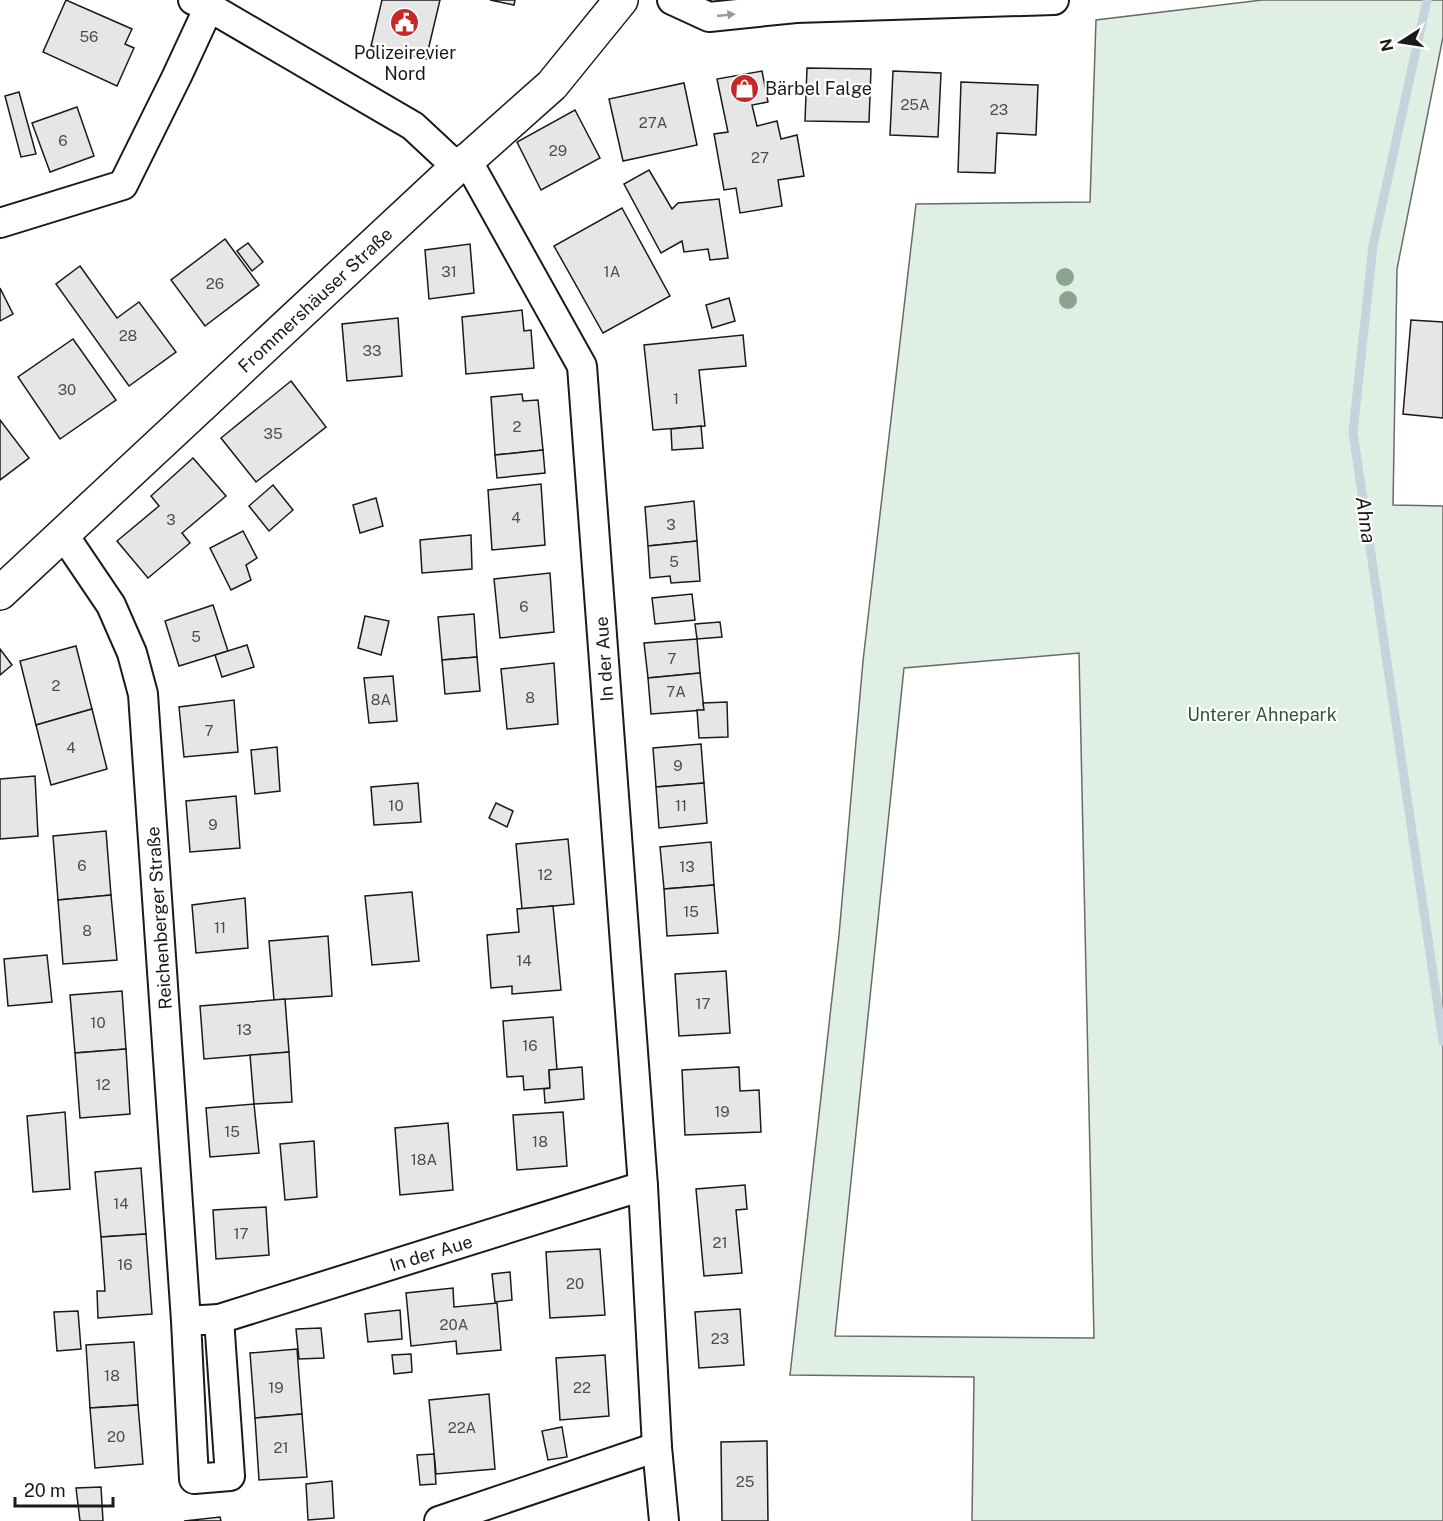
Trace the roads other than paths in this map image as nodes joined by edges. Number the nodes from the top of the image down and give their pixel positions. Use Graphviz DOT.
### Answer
graph roads {
  1 [pos="621,0"];
  2 [pos="672,0"];
  3 [pos="1054,0"];
  4 [pos="201,4"];
  5 [pos="790,4"];
  6 [pos="462,164"];
  7 [pos="0,223"];
  8 [pos="63,534"];
  9 [pos="0,593"];
  10 [pos="643,1186"];
  11 [pos="219,1319"];
  12 [pos="186,1321"];
  13 [pos="657,1447"];
  14 [pos="440,1521"];
  15 [pos="664,1521"];
  1 -- 6 [label="main road, Frommershäuser Straße"];
  2 -- 5 [label="street, one-way"];
  3 -- 5 [label="street"];
  4 -- 6 [label="street, In der Aue"];
  4 -- 7 [label="street"];
  6 -- 8 [label="main road, Frommershäuser Straße"];
  6 -- 10 [label="street, In der Aue"];
  8 -- 9 [label="main road, Frommershäuser Straße"];
  8 -- 12 [label="street, Reichenberger Straße"];
  10 -- 11 [label="street, In der Aue"];
  10 -- 13 [label="street, In der Aue"];
  11 -- 12 [label="street"];
  11 -- 12 [label="street, Reichenberger Straße"];
  13 -- 14 [label="street"];
  13 -- 15 [label="street, In der Aue"];
}
